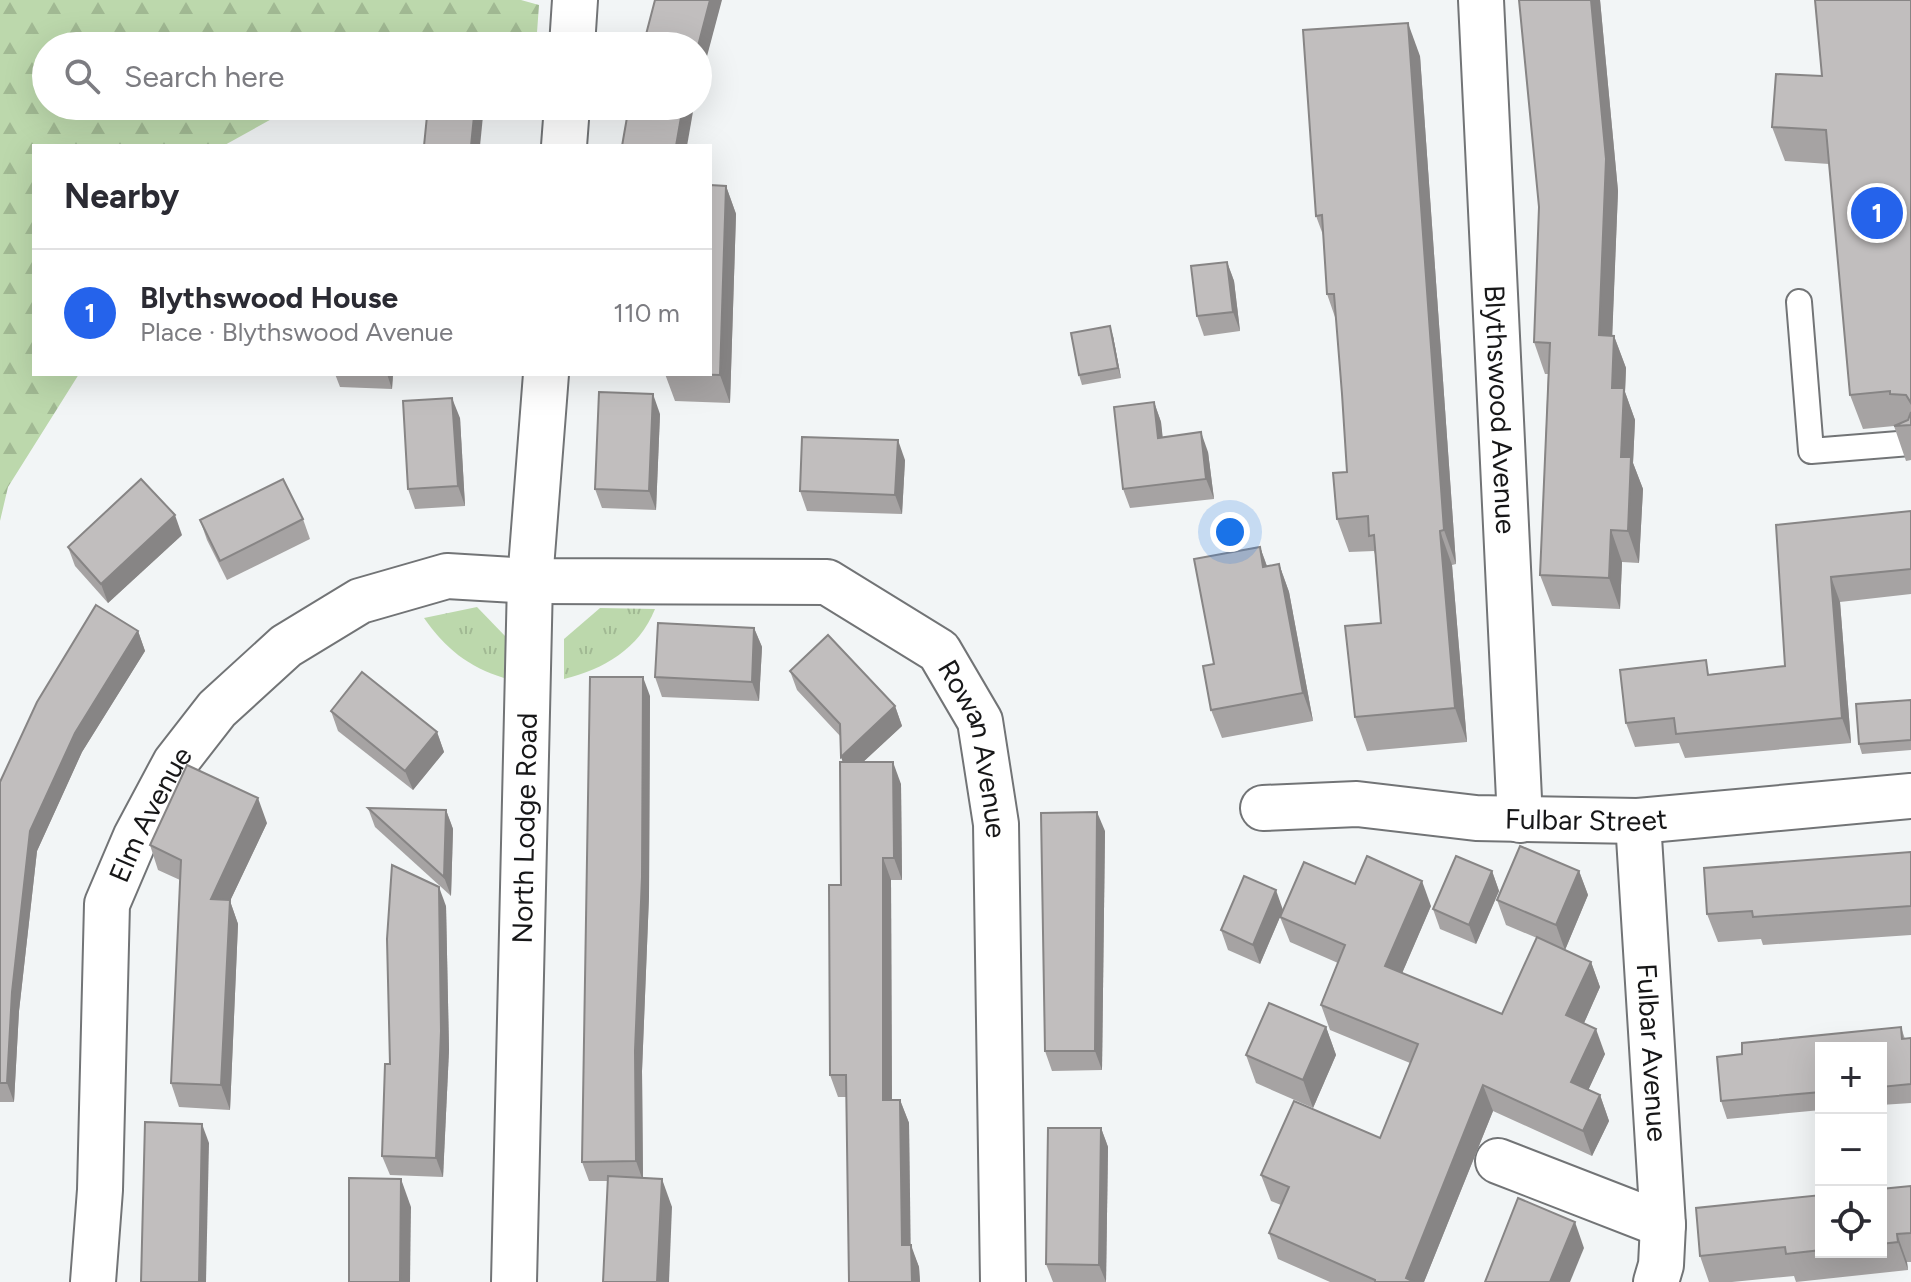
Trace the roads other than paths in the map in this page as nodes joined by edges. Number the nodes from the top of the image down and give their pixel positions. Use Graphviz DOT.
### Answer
graph roads {
  1 [pos="575,0"];
  2 [pos="1481,0"];
  3 [pos="573,32"];
  4 [pos="566,120"];
  5 [pos="564,144"];
  6 [pos="1799,302"];
  7 [pos="546,376"];
  8 [pos="1911,443"];
  9 [pos="530,581"];
  10 [pos="1911,796"];
  11 [pos="1263,808"];
  12 [pos="1520,820"];
  13 [pos="1638,821"];
  14 [pos="1498,1161"];
  15 [pos="1663,1225"];
  16 [pos="93,1282"];
  17 [pos="514,1282"];
  18 [pos="1003,1282"];
  19 [pos="1656,1282"];
  1 -- 3 [label="street"];
  2 -- 12 [label="street, Blythswood Avenue"];
  4 -- 5 [label="street"];
  6 -- 8 [label="lane"];
  7 -- 9 [label="street, North Lodge Road"];
  9 -- 16 [label="street, Elm Avenue"];
  9 -- 17 [label="street, North Lodge Road"];
  9 -- 18 [label="street, Rowan Avenue"];
  10 -- 13 [label="street, Fulbar Street"];
  11 -- 12 [label="street, Fulbar Street"];
  12 -- 13 [label="street, Fulbar Street"];
  13 -- 15 [label="street, Fulbar Avenue"];
  14 -- 15 [label="street"];
  15 -- 19 [label="street, Fulbar Avenue"];
}
